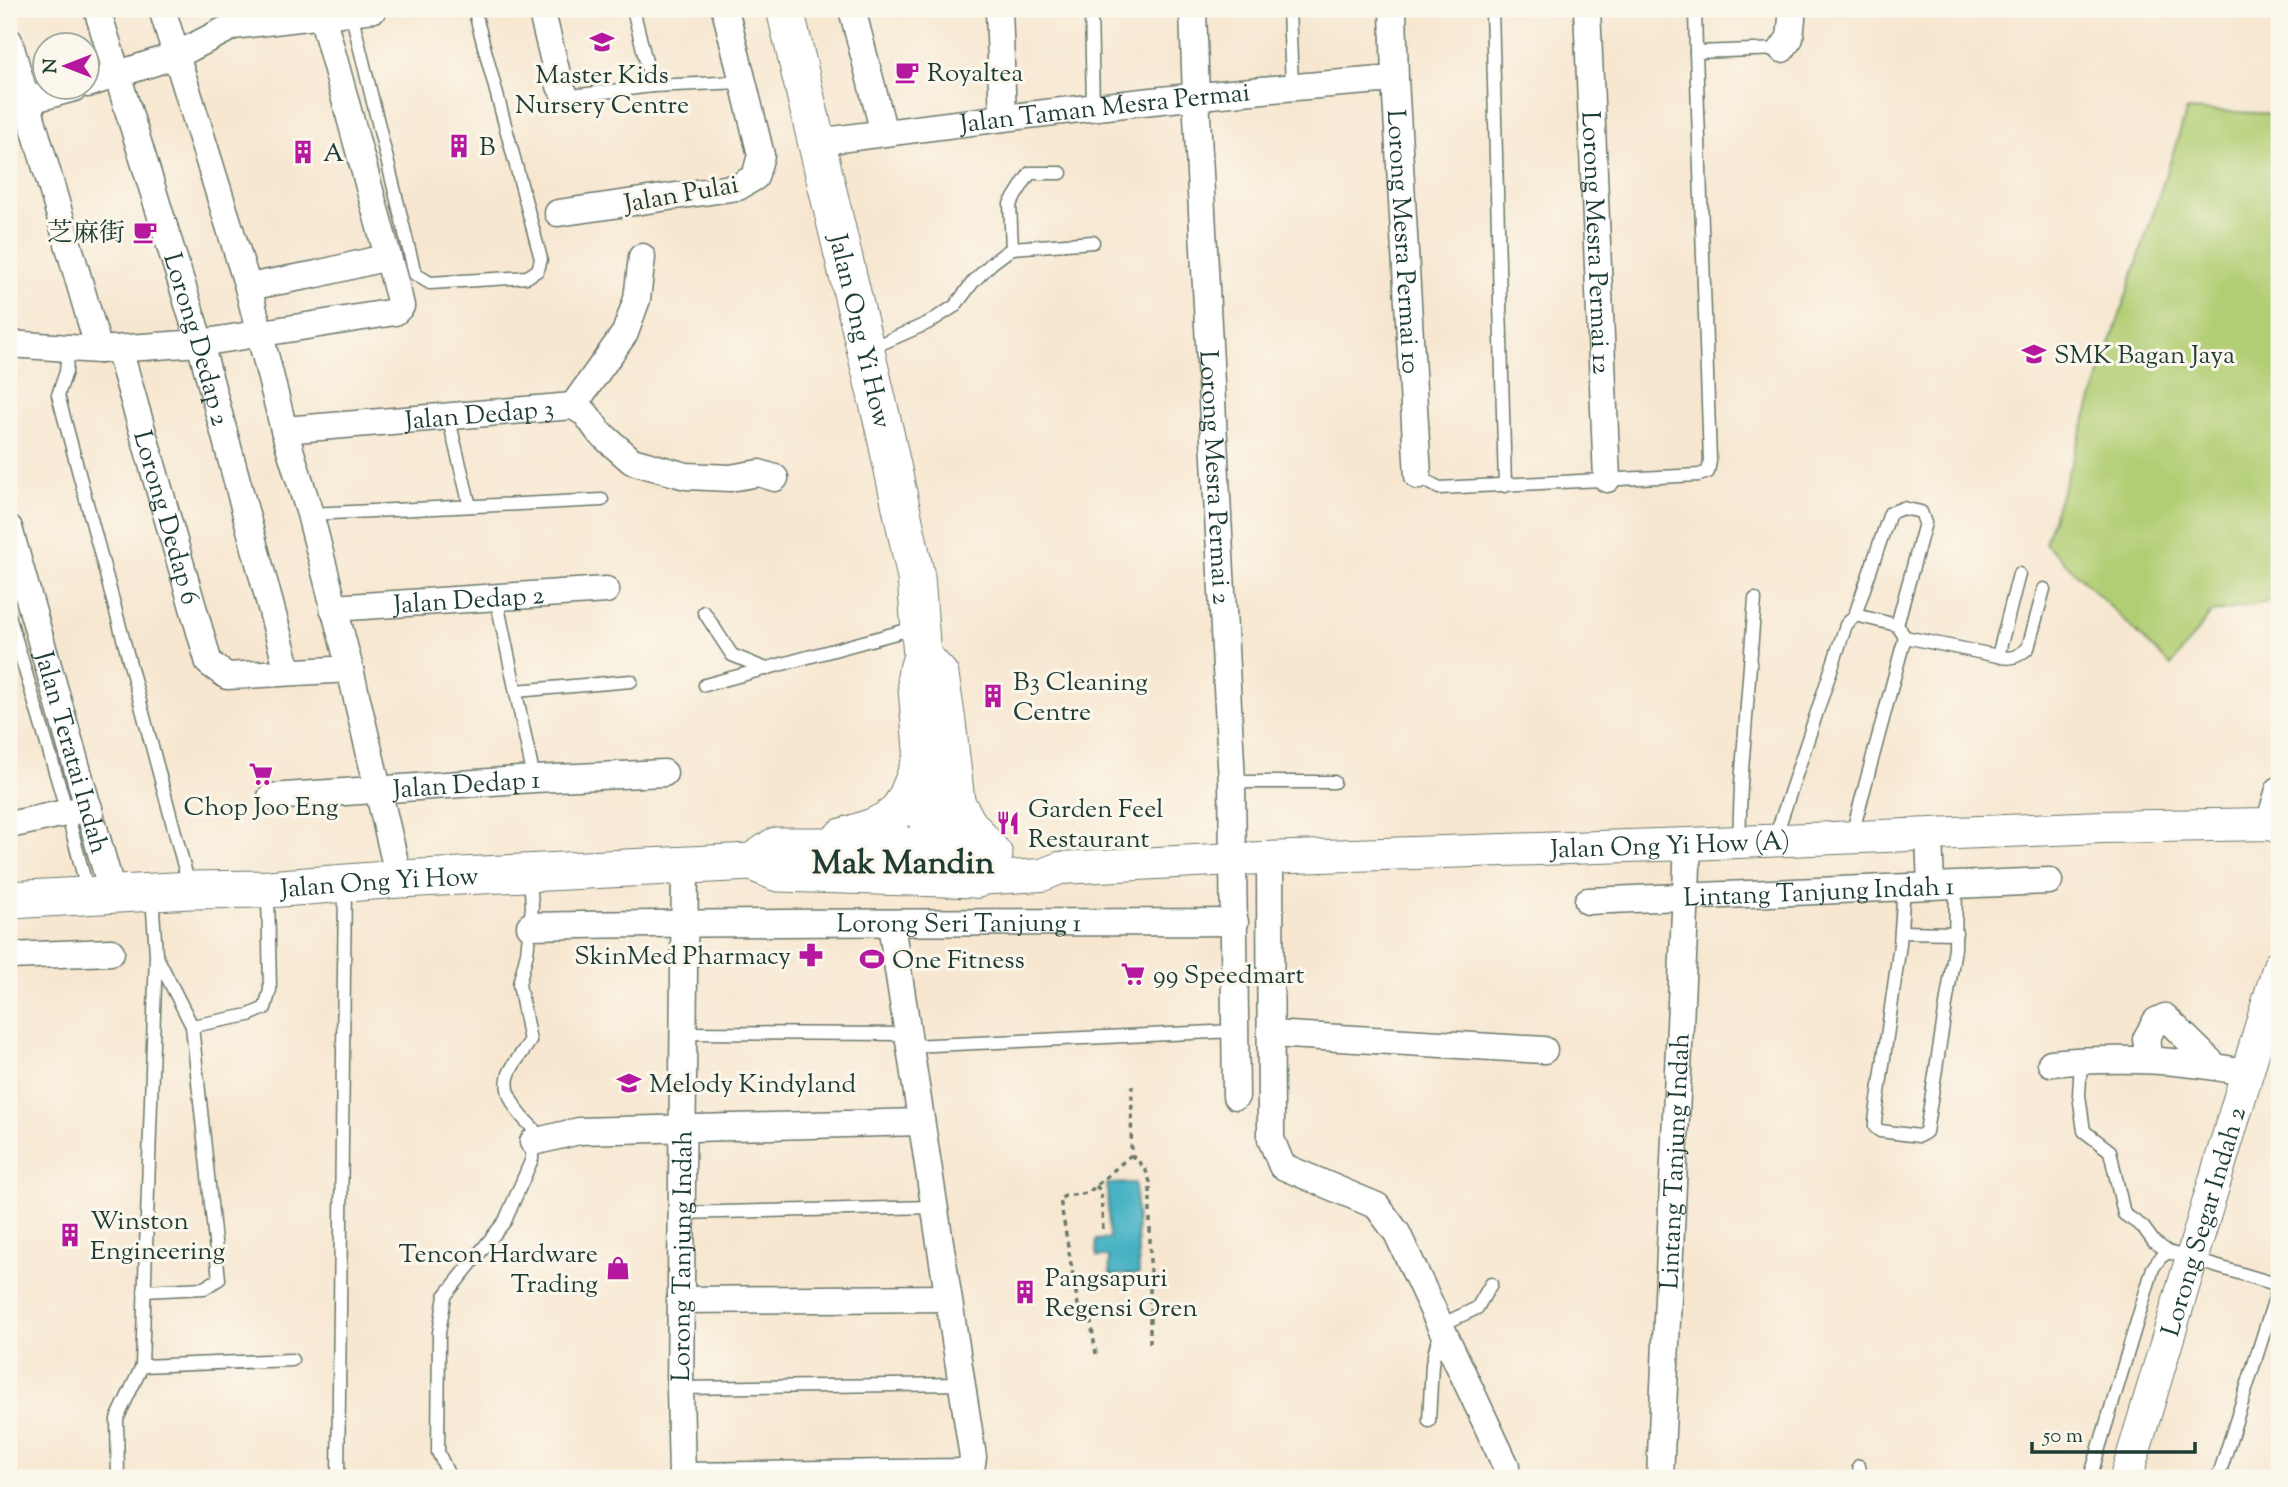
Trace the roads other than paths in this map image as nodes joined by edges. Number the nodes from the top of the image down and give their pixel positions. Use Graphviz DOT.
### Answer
graph roads {
  1 [pos="97,9"];
  2 [pos="162,9"];
  3 [pos="474,9"];
  4 [pos="541,9"];
  5 [pos="634,9"];
  6 [pos="725,9"];
  7 [pos="785,9"];
  8 [pos="852,9"];
  9 [pos="999,9"];
  10 [pos="1091,9"];
  11 [pos="1193,9"];
  12 [pos="1289,9"];
  13 [pos="1393,9"];
  14 [pos="1492,9"];
  15 [pos="1587,9"];
  16 [pos="1695,9"];
  17 [pos="1793,9"];
  18 [pos="363,10"];
  19 [pos="322,15"];
  20 [pos="9,41"];
  21 [pos="1783,48"];
  22 [pos="1696,52"];
  23 [pos="177,55"];
  24 [pos="117,75"];
  25 [pos="1395,79"];
  26 [pos="102,80"];
  27 [pos="743,82"];
  28 [pos="652,86"];
  29 [pos="1292,86"];
  30 [pos="564,93"];
  31 [pos="1196,97"];
  32 [pos="32,100"];
  33 [pos="27,101"];
  34 [pos="1093,106"];
  35 [pos="1003,118"];
  36 [pos="884,133"];
  37 [pos="817,142"];
  38 [pos="1061,173"];
  39 [pos="558,213"];
  40 [pos="1093,242"];
  41 [pos="1012,248"];
  42 [pos="388,257"];
  43 [pos="642,257"];
  44 [pos="248,287"];
  45 [pos="259,333"];
  46 [pos="200,343"];
  47 [pos="9,344"];
  48 [pos="68,348"];
  49 [pos="109,349"];
  50 [pos="865,350"];
  51 [pos="573,407"];
  52 [pos="448,416"];
  53 [pos="284,430"];
  54 [pos="1418,476"];
  55 [pos="775,478"];
  56 [pos="1607,479"];
  57 [pos="1505,486"];
  58 [pos="602,500"];
  59 [pos="470,506"];
  60 [pos="310,514"];
  61 [pos="9,528"];
  62 [pos="2019,574"];
  63 [pos="2044,589"];
  64 [pos="606,590"];
  65 [pos="496,597"];
  66 [pos="1755,599"];
  67 [pos="333,608"];
  68 [pos="704,612"];
  69 [pos="1855,615"];
  70 [pos="9,616"];
  71 [pos="1897,625"];
  72 [pos="1905,637"];
  73 [pos="921,641"];
  74 [pos="1998,656"];
  75 [pos="350,668"];
  76 [pos="766,669"];
  77 [pos="288,671"];
  78 [pos="631,681"];
  79 [pos="705,685"];
  80 [pos="516,691"];
  81 [pos="924,753"];
  82 [pos="664,773"];
  83 [pos="534,779"];
  84 [pos="1232,782"];
  85 [pos="1334,782"];
  86 [pos="379,789"];
  87 [pos="2279,790"];
  88 [pos="271,797"];
  89 [pos="956,801"];
  90 [pos="78,810"];
  91 [pos="9,825"];
  92 [pos="2274,826"];
  93 [pos="1929,835"];
  94 [pos="1850,838"];
  95 [pos="1774,841"];
  96 [pos="1740,842"];
  97 [pos="1688,844"];
  98 [pos="814,845"];
  99 [pos="944,849"];
  100 [pos="1270,858"];
  101 [pos="1234,859"];
  102 [pos="752,862"];
  103 [pos="685,867"];
  104 [pos="985,867"];
  105 [pos="530,872"];
  106 [pos="879,875"];
  107 [pos="399,878"];
  108 [pos="2049,881"];
  109 [pos="345,883"];
  110 [pos="1943,886"];
  111 [pos="1904,887"];
  112 [pos="268,889"];
  113 [pos="191,890"];
  114 [pos="152,892"];
  115 [pos="101,896"];
  116 [pos="1687,897"];
  117 [pos="9,900"];
  118 [pos="1588,901"];
  119 [pos="1235,922"];
  120 [pos="684,923"];
  121 [pos="891,924"];
  122 [pos="530,926"];
  123 [pos="1901,932"];
  124 [pos="1956,933"];
  125 [pos="111,952"];
  126 [pos="156,954"];
  127 [pos="9,956"];
  128 [pos="2279,966"];
  129 [pos="192,1026"];
  130 [pos="1236,1031"];
  131 [pos="684,1032"];
  132 [pos="1271,1034"];
  133 [pos="909,1040"];
  134 [pos="1544,1050"];
  135 [pos="2081,1060"];
  136 [pos="2149,1060"];
  137 [pos="2051,1063"];
  138 [pos="2215,1066"];
  139 [pos="2247,1073"];
  140 [pos="1236,1096"];
  141 [pos="921,1122"];
  142 [pos="682,1128"];
  143 [pos="533,1142"];
  144 [pos="934,1207"];
  145 [pos="681,1213"];
  146 [pos="2179,1256"];
  147 [pos="1491,1284"];
  148 [pos="2279,1285"];
  149 [pos="144,1291"];
  150 [pos="948,1298"];
  151 [pos="680,1300"];
  152 [pos="1441,1325"];
  153 [pos="292,1360"];
  154 [pos="142,1366"];
  155 [pos="962,1384"];
  156 [pos="680,1388"];
  157 [pos="1429,1421"];
  158 [pos="1506,1466"];
  159 [pos="868,1475"];
  160 [pos="770,1476"];
  161 [pos="683,1477"];
  162 [pos="118,1478"];
  163 [pos="338,1478"];
  164 [pos="450,1478"];
  165 [pos="1660,1478"];
  166 [pos="2090,1478"];
  167 [pos="2126,1478"];
  168 [pos="2218,1478"];
  1 -- 24 [label="street, Lorong Dedap 2"];
  2 -- 23 [label="street"];
  3 -- 18 [label="lane"];
  4 -- 30 [label="street"];
  5 -- 28 [label="lane"];
  6 -- 27 [label="street, Jalan Pulai"];
  7 -- 37 [label="main road, Jalan Ong Yi How"];
  8 -- 36 [label="street"];
  9 -- 35 [label="street"];
  10 -- 34 [label="lane"];
  11 -- 31 [label="street, Lorong Mesra Permai 2"];
  12 -- 29 [label="lane"];
  13 -- 25 [label="street, Lorong Mesra Permai 10"];
  14 -- 57 [label="lane"];
  15 -- 56 [label="street, Lorong Mesra Permai 12"];
  16 -- 22 [label="lane"];
  17 -- 21 [label="street"];
  18 -- 19 [label="street"];
  19 -- 23 [label="street"];
  19 -- 42 [label="street"];
  20 -- 33 [label="street, Lorong Dedap 6"];
  21 -- 22 [label="lane"];
  22 -- 56 [label="lane"];
  23 -- 24 [label="street"];
  23 -- 44 [label="street"];
  24 -- 26 [label="street"];
  24 -- 46 [label="street, Lorong Dedap 2"];
  25 -- 29 [label="street, Jalan Taman Mesra Permai"];
  25 -- 54 [label="street, Lorong Mesra Permai 10"];
  27 -- 28 [label="lane"];
  27 -- 39 [label="street, Jalan Pulai"];
  28 -- 30 [label="lane"];
  29 -- 31 [label="street, Jalan Taman Mesra Permai"];
  31 -- 34 [label="street, Jalan Taman Mesra Permai"];
  31 -- 84 [label="street, Lorong Mesra Permai 2"];
  32 -- 33 [label="street"];
  33 -- 49 [label="street, Lorong Dedap 6"];
  34 -- 35 [label="street, Jalan Taman Mesra Permai"];
  35 -- 36 [label="street, Jalan Taman Mesra Permai"];
  36 -- 37 [label="street, Jalan Taman Mesra Permai"];
  37 -- 50 [label="main road, Jalan Ong Yi How"];
  38 -- 41 [label="lane"];
  40 -- 41 [label="lane"];
  41 -- 50 [label="lane"];
  42 -- 44 [label="street"];
  42 -- 45 [label="street"];
  43 -- 51 [label="street"];
  44 -- 45 [label="street"];
  45 -- 46 [label="street"];
  45 -- 53 [label="street"];
  46 -- 49 [label="street"];
  46 -- 77 [label="street, Lorong Dedap 2"];
  47 -- 48 [label="street"];
  48 -- 49 [label="street"];
  48 -- 113 [label="lane"];
  49 -- 77 [label="street, Lorong Dedap 6"];
  50 -- 73 [label="main road, Jalan Ong Yi How"];
  51 -- 52 [label="street, Jalan Dedap 3"];
  51 -- 55 [label="street, Jalan Dedap 3"];
  52 -- 53 [label="street, Jalan Dedap 3"];
  52 -- 59 [label="lane"];
  53 -- 60 [label="street"];
  54 -- 57 [label="lane"];
  56 -- 57 [label="lane"];
  58 -- 59 [label="lane"];
  59 -- 60 [label="lane"];
  60 -- 67 [label="street"];
  61 -- 90 [label="street, Jalan Teratai Indah"];
  62 -- 74 [label="lane"];
  63 -- 74 [label="lane"];
  64 -- 65 [label="street, Jalan Dedap 2"];
  65 -- 67 [label="street, Jalan Dedap 2"];
  65 -- 80 [label="lane"];
  66 -- 96 [label="lane"];
  67 -- 75 [label="street"];
  68 -- 76 [label="lane"];
  69 -- 71 [label="lane"];
  69 -- 71 [label="lane"];
  69 -- 95 [label="lane"];
  70 -- 90 [label="lane"];
  71 -- 72 [label="lane"];
  72 -- 74 [label="lane"];
  72 -- 94 [label="lane"];
  73 -- 76 [label="lane"];
  73 -- 81 [label="main road, Jalan Ong Yi How"];
  73 -- 89 [label="main road, Jalan Ong Yi How"];
  75 -- 77 [label="street"];
  75 -- 86 [label="street"];
  76 -- 79 [label="lane"];
  78 -- 80 [label="lane"];
  80 -- 83 [label="lane"];
  81 -- 98 [label="main road"];
  81 -- 99 [label="main road, Jalan Ong Yi How"];
  82 -- 83 [label="street, Jalan Dedap 1"];
  83 -- 86 [label="street, Jalan Dedap 1"];
  84 -- 85 [label="lane"];
  84 -- 101 [label="street, Lorong Mesra Permai 2"];
  86 -- 88 [label="street, Jalan Dedap 1"];
  86 -- 107 [label="street"];
  87 -- 92 [label="street"];
  89 -- 99 [label="main road, Jalan Ong Yi How"];
  89 -- 104 [label="main road"];
  90 -- 91 [label="street"];
  90 -- 115 [label="street, Jalan Teratai Indah"];
  92 -- 93 [label="street, Jalan Ong Yi How (A)"];
  93 -- 94 [label="street, Jalan Ong Yi How (A)"];
  93 -- 110 [label="street"];
  94 -- 95 [label="street, Jalan Ong Yi How (A)"];
  95 -- 96 [label="street, Jalan Ong Yi How (A)"];
  96 -- 97 [label="street, Jalan Ong Yi How (A)"];
  97 -- 100 [label="street, Jalan Ong Yi How (A)"];
  97 -- 116 [label="street, Lintang Tanjung Indah"];
  98 -- 99 [label="main road, Jalan Ong Yi How"];
  98 -- 102 [label="main road, Jalan Ong Yi How"];
  99 -- 104 [label="main road"];
  99 -- 106 [label="main road"];
  100 -- 101 [label="street, Jalan Ong Yi How (A)"];
  100 -- 132 [label="street"];
  101 -- 104 [label="street, Jalan Ong Yi How (A)"];
  101 -- 119 [label="street, Lorong Mesra Permai 2"];
  102 -- 103 [label="main road, Jalan Ong Yi How"];
  102 -- 106 [label="main road, Jalan Ong Yi How"];
  103 -- 105 [label="main road, Jalan Ong Yi How"];
  103 -- 120 [label="street, Lorong Tanjung Indah"];
  104 -- 106 [label="main road, Jalan Ong Yi How"];
  105 -- 107 [label="main road, Jalan Ong Yi How"];
  105 -- 122 [label="lane"];
  107 -- 109 [label="main road, Jalan Ong Yi How"];
  108 -- 110 [label="street, Lintang Tanjung Indah 1"];
  109 -- 112 [label="main road, Jalan Ong Yi How"];
  109 -- 163 [label="lane"];
  110 -- 111 [label="street, Lintang Tanjung Indah 1"];
  110 -- 124 [label="lane"];
  111 -- 116 [label="street, Lintang Tanjung Indah 1"];
  111 -- 123 [label="lane"];
  112 -- 113 [label="main road, Jalan Ong Yi How"];
  112 -- 129 [label="lane"];
  113 -- 114 [label="main road, Jalan Ong Yi How"];
  114 -- 115 [label="main road, Jalan Ong Yi How"];
  114 -- 126 [label="lane"];
  115 -- 117 [label="main road, Jalan Ong Yi How"];
  116 -- 118 [label="street, Lintang Tanjung Indah 1"];
  116 -- 165 [label="street, Lintang Tanjung Indah"];
  119 -- 121 [label="street, Lorong Seri Tanjung 1"];
  119 -- 130 [label="street, Lorong Mesra Permai 2"];
  120 -- 121 [label="street, Lorong Seri Tanjung 1"];
  120 -- 122 [label="street, Lorong Seri Tanjung 1"];
  120 -- 131 [label="street, Lorong Tanjung Indah"];
  121 -- 133 [label="street"];
  122 -- 143 [label="lane"];
  123 -- 124 [label="lane"];
  123 -- 124 [label="lane"];
  125 -- 127 [label="street"];
  126 -- 129 [label="lane"];
  126 -- 149 [label="lane"];
  128 -- 139 [label="street, Lorong Segar Indah 2"];
  129 -- 149 [label="lane"];
  130 -- 133 [label="lane"];
  130 -- 140 [label="street, Lorong Mesra Permai 2"];
  131 -- 133 [label="lane"];
  131 -- 142 [label="street, Lorong Tanjung Indah"];
  132 -- 134 [label="street"];
  132 -- 152 [label="street"];
  133 -- 141 [label="street"];
  135 -- 136 [label="street"];
  135 -- 137 [label="street"];
  135 -- 146 [label="lane"];
  136 -- 138 [label="street"];
  136 -- 138 [label="street"];
  138 -- 139 [label="street"];
  139 -- 146 [label="street, Lorong Segar Indah 2"];
  141 -- 142 [label="street"];
  141 -- 144 [label="street"];
  142 -- 143 [label="street"];
  142 -- 145 [label="street, Lorong Tanjung Indah"];
  143 -- 164 [label="lane"];
  144 -- 145 [label="lane"];
  144 -- 150 [label="street"];
  145 -- 151 [label="street, Lorong Tanjung Indah"];
  146 -- 148 [label="lane"];
  146 -- 166 [label="lane"];
  146 -- 167 [label="street, Lorong Segar Indah 2"];
  147 -- 152 [label="lane"];
  148 -- 168 [label="lane"];
  149 -- 154 [label="lane"];
  150 -- 151 [label="street"];
  150 -- 155 [label="street"];
  151 -- 156 [label="street, Lorong Tanjung Indah"];
  152 -- 157 [label="lane"];
  152 -- 158 [label="street"];
  153 -- 154 [label="lane"];
  154 -- 162 [label="lane"];
  155 -- 156 [label="lane"];
  155 -- 159 [label="street"];
  156 -- 161 [label="street, Lorong Tanjung Indah"];
  159 -- 160 [label="street"];
  160 -- 161 [label="street"];
}
